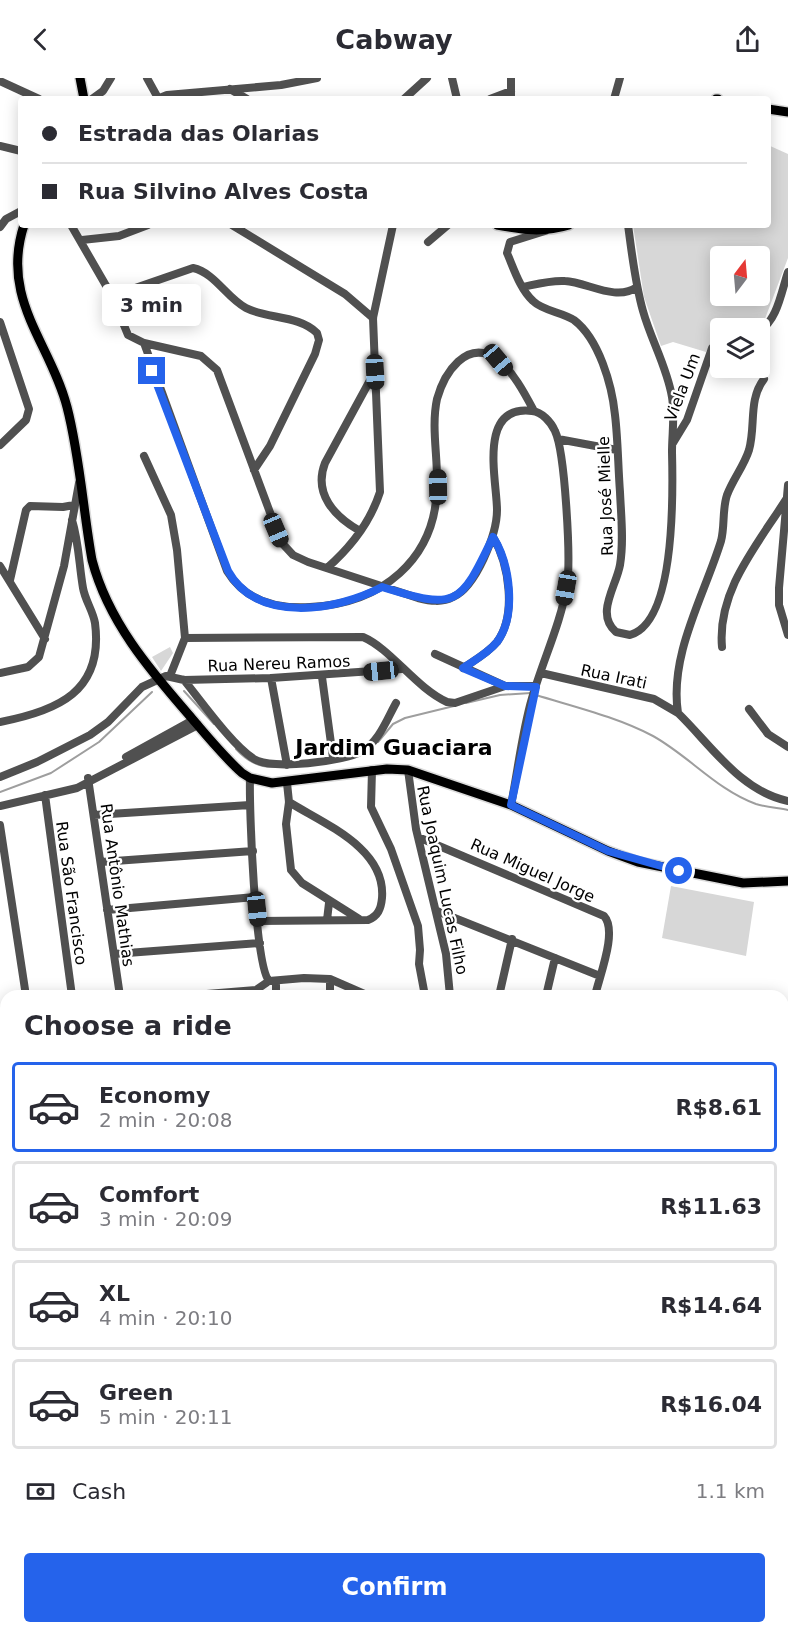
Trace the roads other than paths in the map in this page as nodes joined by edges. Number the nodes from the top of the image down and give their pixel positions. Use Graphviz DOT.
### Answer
graph roads {
  1 [pos="80,78"];
  2 [pos="111,78"];
  3 [pos="147,78"];
  4 [pos="317,78"];
  5 [pos="427,78"];
  6 [pos="452,78"];
  7 [pos="511,78"];
  8 [pos="620,78"];
  9 [pos="0,81"];
  10 [pos="229,88"];
  11 [pos="511,95"];
  12 [pos="32,96"];
  13 [pos="83,96"];
  14 [pos="96,96"];
  15 [pos="157,96"];
  16 [pos="172,96"];
  17 [pos="242,96"];
  18 [pos="407,96"];
  19 [pos="456,96"];
  20 [pos="615,96"];
  21 [pos="771,109"];
  22 [pos="788,112"];
  23 [pos="0,146"];
  24 [pos="18,150"];
  25 [pos="18,213"];
  26 [pos="0,227"];
  27 [pos="23,228"];
  28 [pos="74,228"];
  29 [pos="140,228"];
  30 [pos="237,228"];
  31 [pos="392,228"];
  32 [pos="444,228"];
  33 [pos="512,228"];
  34 [pos="557,228"];
  35 [pos="628,228"];
  36 [pos="545,231"];
  37 [pos="82,240"];
  38 [pos="428,242"];
  39 [pos="788,272"];
  40 [pos="523,287"];
  41 [pos="637,287"];
  42 [pos="112,296"];
  43 [pos="373,318"];
  44 [pos="770,319"];
  45 [pos="0,322"];
  46 [pos="144,343"];
  47 [pos="710,351"];
  48 [pos="375,372"];
  49 [pos="764,379"];
  50 [pos="534,411"];
  51 [pos="558,439"];
  52 [pos="0,445"];
  53 [pos="672,445"];
  54 [pos="617,450"];
  55 [pos="144,456"];
  56 [pos="254,470"];
  57 [pos="79,483"];
  58 [pos="788,485"];
  59 [pos="787,498"];
  60 [pos="74,505"];
  61 [pos="72,520"];
  62 [pos="360,531"];
  63 [pos="493,537"];
  64 [pos="0,566"];
  65 [pos="327,568"];
  66 [pos="10,580"];
  67 [pos="382,587"];
  68 [pos="788,635"];
  69 [pos="185,638"];
  70 [pos="45,639"];
  71 [pos="722,647"];
  72 [pos="435,654"];
  73 [pos="463,668"];
  74 [pos="402,669"];
  75 [pos="546,672"];
  76 [pos="0,673"];
  77 [pos="170,676"];
  78 [pos="322,677"];
  79 [pos="271,678"];
  80 [pos="158,679"];
  81 [pos="184,680"];
  82 [pos="505,686"];
  83 [pos="536,686"];
  84 [pos="396,703"];
  85 [pos="749,709"];
  86 [pos="678,713"];
  87 [pos="0,722"];
  88 [pos="196,722"];
  89 [pos="788,747"];
  90 [pos="333,758"];
  91 [pos="287,765"];
  92 [pos="408,770"];
  93 [pos="372,771"];
  94 [pos="0,777"];
  95 [pos="250,778"];
  96 [pos="88,781"];
  97 [pos="287,783"];
  98 [pos="45,795"];
  99 [pos="0,801"];
  100 [pos="788,801"];
  101 [pos="289,802"];
  102 [pos="250,805"];
  103 [pos="511,805"];
  104 [pos="0,806"];
  105 [pos="94,815"];
  106 [pos="0,825"];
  107 [pos="418,837"];
  108 [pos="253,851"];
  109 [pos="101,862"];
  110 [pos="788,881"];
  111 [pos="255,897"];
  112 [pos="329,903"];
  113 [pos="107,910"];
  114 [pos="437,911"];
  115 [pos="327,920"];
  116 [pos="360,920"];
  117 [pos="258,921"];
  118 [pos="512,939"];
  119 [pos="260,943"];
  120 [pos="114,954"];
  121 [pos="555,958"];
  122 [pos="600,976"];
  123 [pos="330,980"];
  124 [pos="272,982"];
  125 [pos="25,990"];
  126 [pos="71,990"];
  127 [pos="119,990"];
  128 [pos="256,990"];
  129 [pos="274,990"];
  130 [pos="330,990"];
  131 [pos="354,990"];
  132 [pos="424,990"];
  133 [pos="450,990"];
  134 [pos="500,990"];
  135 [pos="547,990"];
  136 [pos="596,990"];
  1 -- 13 [label="main road"];
  2 -- 14 [label="street"];
  3 -- 15 [label="street"];
  4 -- 10 [label="street"];
  5 -- 18 [label="street"];
  6 -- 19 [label="street"];
  7 -- 11 [label="street"];
  8 -- 20 [label="street"];
  9 -- 12 [label="street"];
  10 -- 16 [label="street"];
  10 -- 17 [label="street"];
  21 -- 22 [label="main road"];
  23 -- 24 [label="street"];
  25 -- 26 [label="street"];
  27 -- 57 [label="main road"];
  28 -- 37 [label="street"];
  29 -- 37 [label="street"];
  30 -- 43 [label="street"];
  31 -- 43 [label="street"];
  32 -- 38 [label="street"];
  33 -- 36 [label="main road"];
  34 -- 36 [label="main road"];
  35 -- 41 [label="street, Rua José Mielle"];
  36 -- 40 [label="street, Rua José Mielle"];
  37 -- 42 [label="street"];
  39 -- 44 [label="street"];
  40 -- 41 [label="street"];
  40 -- 54 [label="street, Rua José Mielle"];
  41 -- 53 [label="street, Rua José Mielle"];
  42 -- 46 [label="street"];
  42 -- 56 [label="street"];
  43 -- 48 [label="street"];
  45 -- 52 [label="street"];
  46 -- 56 [label="street"];
  46 -- 67 [label="street"];
  47 -- 53 [label="street, Viela Um"];
  48 -- 62 [label="street"];
  48 -- 62 [label="street"];
  49 -- 86 [label="street"];
  50 -- 51 [label="street"];
  50 -- 63 [label="street"];
  50 -- 67 [label="street"];
  51 -- 54 [label="street"];
  51 -- 75 [label="street"];
  53 -- 54 [label="street, Rua José Mielle"];
  55 -- 69 [label="street"];
  56 -- 65 [label="street"];
  57 -- 60 [label="street"];
  57 -- 80 [label="main road"];
  58 -- 59 [label="street"];
  59 -- 68 [label="street"];
  59 -- 71 [label="street"];
  60 -- 61 [label="street"];
  60 -- 66 [label="street"];
  61 -- 70 [label="street"];
  61 -- 87 [label="street"];
  62 -- 65 [label="street"];
  63 -- 67 [label="street"];
  63 -- 73 [label="street"];
  64 -- 66 [label="street"];
  65 -- 67 [label="street"];
  66 -- 70 [label="street"];
  69 -- 74 [label="street"];
  69 -- 77 [label="street"];
  70 -- 76 [label="street"];
  72 -- 73 [label="street"];
  73 -- 82 [label="street"];
  74 -- 78 [label="street, Rua Nereu Ramos"];
  74 -- 82 [label="street"];
  75 -- 83 [label="street"];
  75 -- 83 [label="street"];
  75 -- 86 [label="street, Rua Irati"];
  77 -- 80 [label="street, Rua Nereu Ramos"];
  77 -- 81 [label="street, Rua Nereu Ramos"];
  78 -- 79 [label="street, Rua Nereu Ramos"];
  78 -- 90 [label="street"];
  79 -- 81 [label="street, Rua Nereu Ramos"];
  79 -- 91 [label="street"];
  80 -- 88 [label="main road"];
  80 -- 94 [label="street"];
  81 -- 91 [label="street"];
  82 -- 83 [label="street"];
  83 -- 103 [label="street"];
  84 -- 90 [label="street"];
  85 -- 89 [label="street"];
  86 -- 100 [label="street, Rua Irati"];
  88 -- 95 [label="main road"];
  88 -- 96 [label="street"];
  90 -- 91 [label="street"];
  92 -- 93 [label="main road"];
  92 -- 103 [label="main road"];
  92 -- 107 [label="street, Rua Joaquim Lucas Filho"];
  93 -- 97 [label="main road"];
  93 -- 132 [label="street"];
  95 -- 97 [label="main road"];
  95 -- 102 [label="street"];
  96 -- 98 [label="street"];
  96 -- 105 [label="street, Rua Antônio Mathias"];
  97 -- 101 [label="street"];
  98 -- 99 [label="street"];
  98 -- 104 [label="street"];
  98 -- 126 [label="street, Rua São Francisco"];
  101 -- 112 [label="street"];
  101 -- 116 [label="street"];
  102 -- 105 [label="street"];
  102 -- 108 [label="street"];
  103 -- 110 [label="main road"];
  105 -- 109 [label="street, Rua Antônio Mathias"];
  106 -- 125 [label="street"];
  107 -- 114 [label="street, Rua Joaquim Lucas Filho"];
  107 -- 122 [label="street, Rua Miguel Jorge"];
  108 -- 109 [label="street"];
  108 -- 111 [label="street"];
  109 -- 113 [label="street, Rua Antônio Mathias"];
  111 -- 113 [label="street"];
  111 -- 117 [label="street"];
  112 -- 115 [label="street"];
  112 -- 116 [label="street"];
  113 -- 120 [label="street, Rua Antônio Mathias"];
  114 -- 118 [label="street"];
  114 -- 133 [label="street, Rua Joaquim Lucas Filho"];
  115 -- 116 [label="street"];
  115 -- 117 [label="street"];
  117 -- 119 [label="street"];
  118 -- 121 [label="street"];
  118 -- 134 [label="street"];
  119 -- 120 [label="street"];
  119 -- 124 [label="street"];
  120 -- 127 [label="street, Rua Antônio Mathias"];
  121 -- 122 [label="street"];
  121 -- 135 [label="street"];
  122 -- 136 [label="street"];
  123 -- 124 [label="street"];
  123 -- 130 [label="street"];
  123 -- 131 [label="street"];
  124 -- 128 [label="street"];
  124 -- 129 [label="street"];
}
